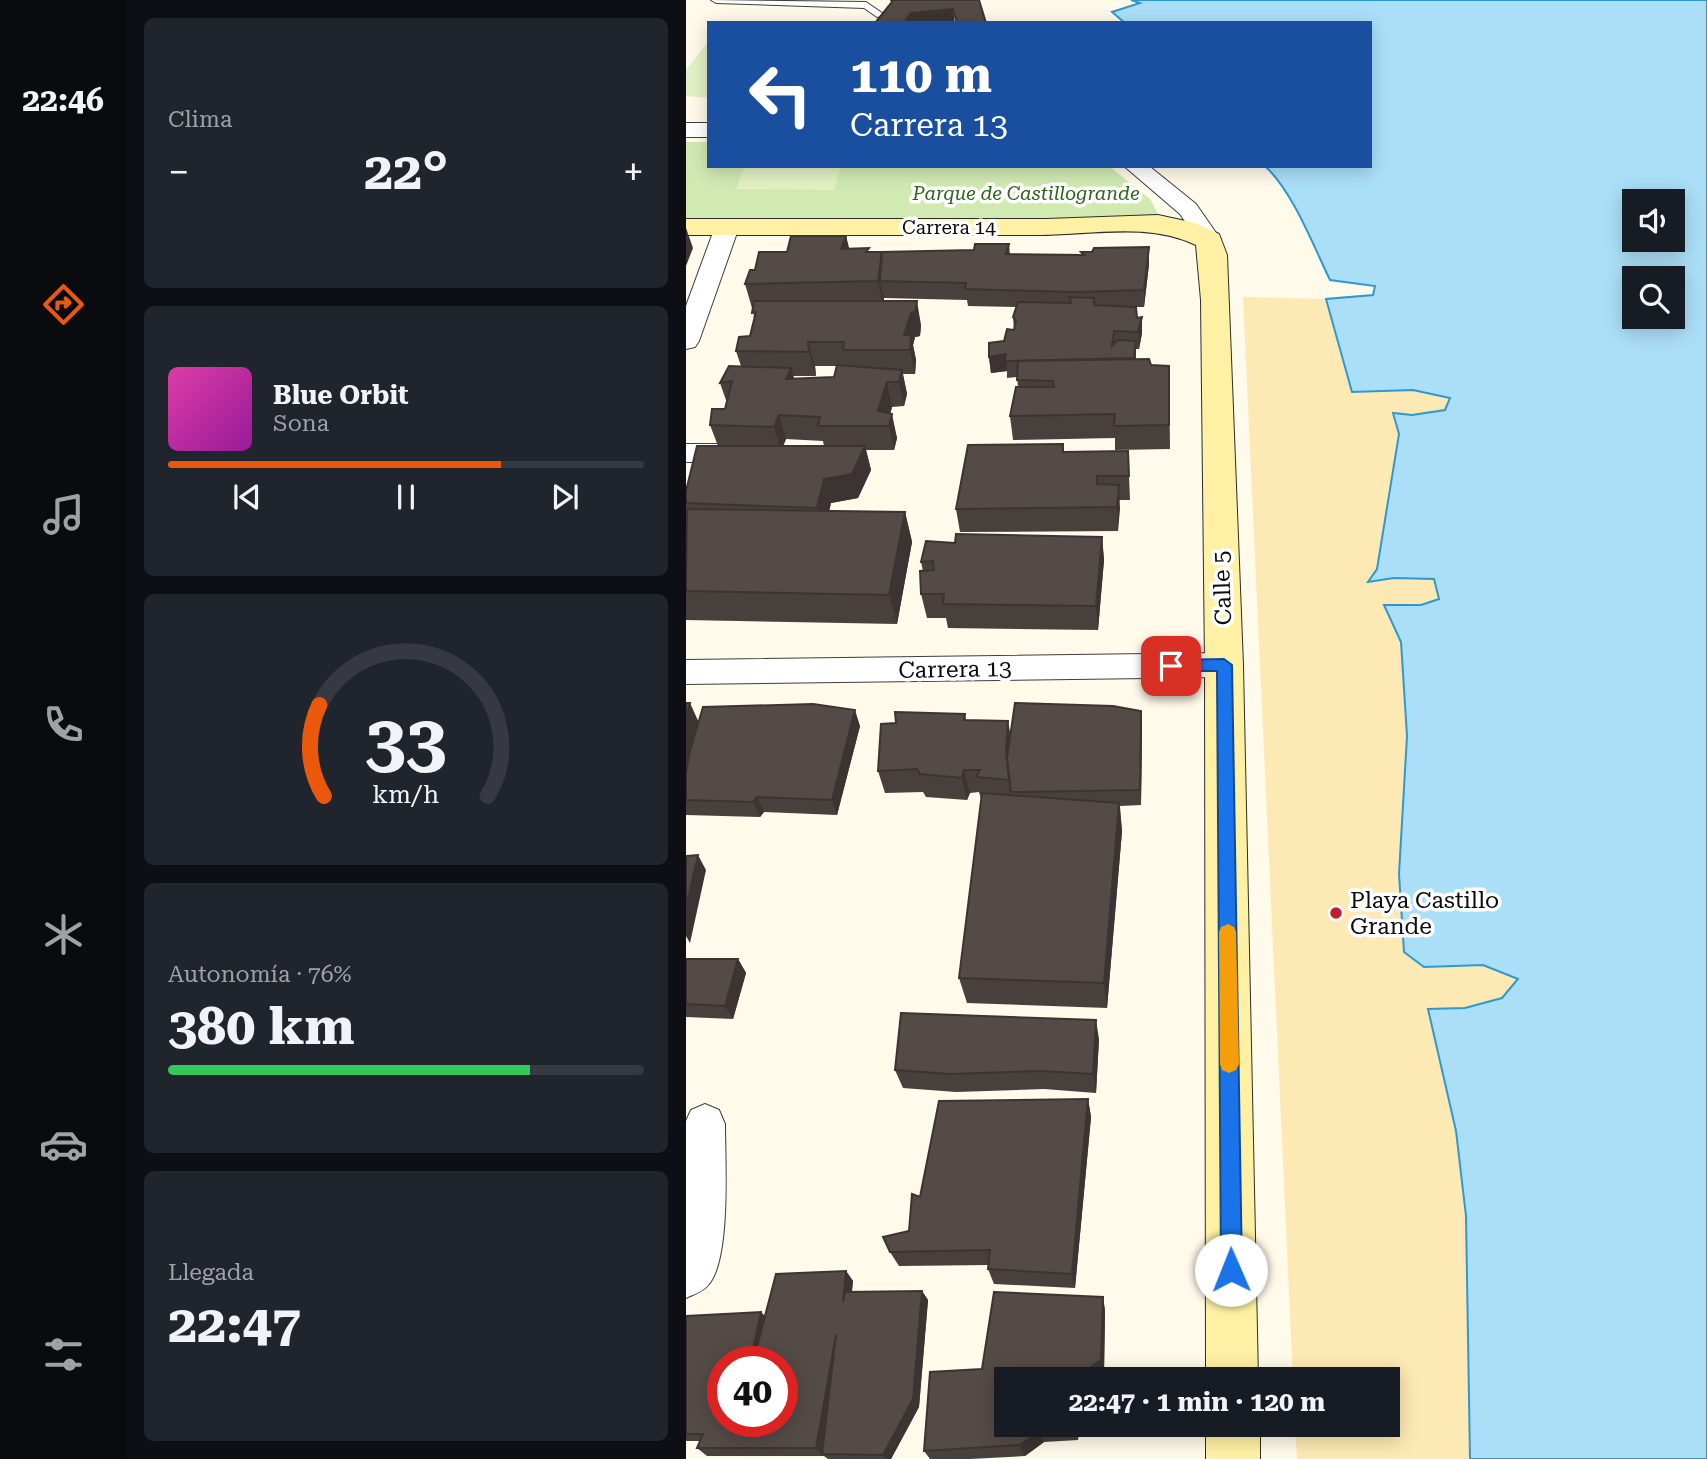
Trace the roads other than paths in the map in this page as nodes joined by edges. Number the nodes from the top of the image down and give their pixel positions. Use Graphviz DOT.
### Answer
graph roads {
  1 [pos="716,0"];
  2 [pos="880,15"];
  3 [pos="686,130"];
  4 [pos="707,130"];
  5 [pos="1137,168"];
  6 [pos="686,227"];
  7 [pos="727,227"];
  8 [pos="1209,240"];
  9 [pos="686,341"];
  10 [pos="686,453"];
  11 [pos="768,453"];
  12 [pos="1224,665"];
  13 [pos="686,672"];
  14 [pos="705,1124"];
  15 [pos="686,1276"];
  16 [pos="1232,1367"];
  17 [pos="1233,1437"];
  18 [pos="1233,1459"];
  1 -- 2 [label="lane"];
  3 -- 4 [label="street"];
  5 -- 8 [label="street, Calle 5"];
  6 -- 7 [label="street, Carrera 14"];
  7 -- 8 [label="street, Carrera 14"];
  7 -- 9 [label="street"];
  8 -- 12 [label="street, Calle 5"];
  10 -- 11 [label="street"];
  12 -- 13 [label="street, Carrera 13"];
  12 -- 16 [label="street, Calle 5"];
  14 -- 15 [label="street"];
  17 -- 18 [label="street"];
}
